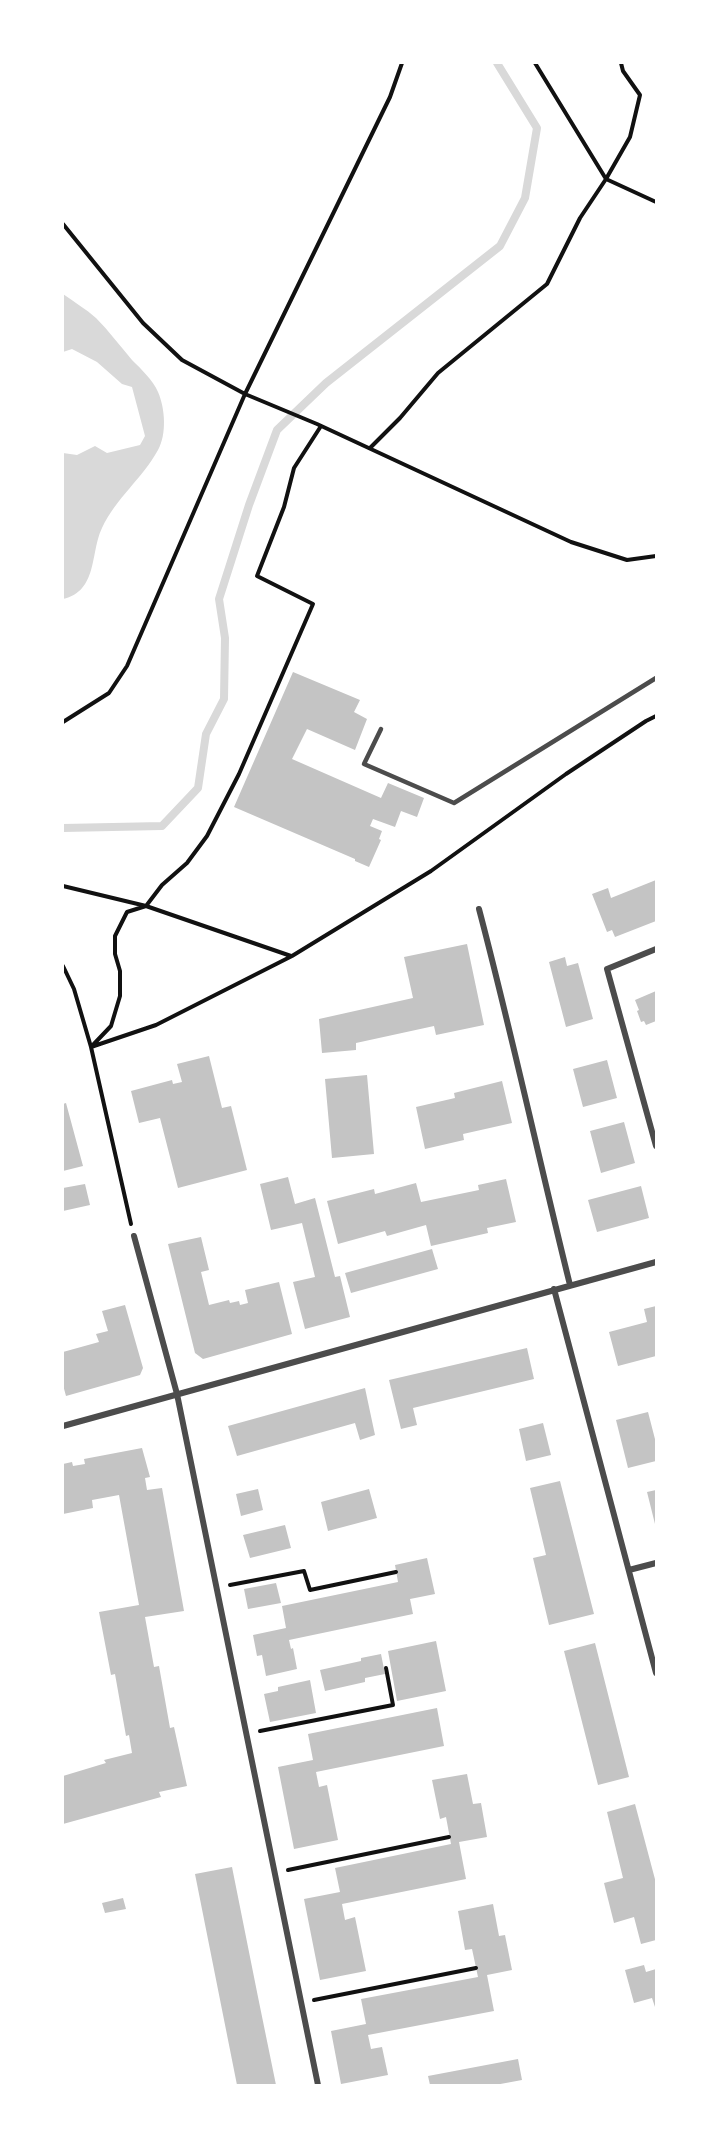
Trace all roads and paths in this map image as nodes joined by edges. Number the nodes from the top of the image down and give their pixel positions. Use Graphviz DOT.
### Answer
graph roads {
  1 [pos="402,63"];
  2 [pos="535,63"];
  3 [pos="621,63"];
  4 [pos="606,179"];
  5 [pos="656,202"];
  6 [pos="63,224"];
  7 [pos="245,394"];
  8 [pos="319,425"];
  9 [pos="370,448"];
  10 [pos="656,556"];
  11 [pos="656,678"];
  12 [pos="656,717"];
  13 [pos="63,723"];
  14 [pos="381,729"];
  15 [pos="63,886"];
  16 [pos="146,906"];
  17 [pos="479,909"];
  18 [pos="656,949"];
  19 [pos="292,956"];
  20 [pos="63,966"];
  21 [pos="91,1047"];
  22 [pos="656,1146"];
  23 [pos="134,1236"];
  24 [pos="656,1262"];
  25 [pos="570,1285"];
  26 [pos="554,1289"];
  27 [pos="177,1394"];
  28 [pos="63,1426"];
  29 [pos="656,1563"];
  30 [pos="629,1570"];
  31 [pos="396,1572"];
  32 [pos="217,1588"];
  33 [pos="386,1668"];
  34 [pos="656,1673"];
  35 [pos="247,1733"];
  36 [pos="449,1836"];
  37 [pos="275,1873"];
  38 [pos="476,1968"];
  39 [pos="302,2002"];
  40 [pos="318,2085"];
  1 -- 7 [label="path"];
  2 -- 4 [label="path"];
  3 -- 4 [label="path"];
  4 -- 5 [label="path"];
  4 -- 9 [label="path"];
  6 -- 7 [label="path"];
  7 -- 8 [label="path"];
  7 -- 13 [label="path"];
  8 -- 9 [label="path"];
  8 -- 16 [label="path"];
  9 -- 10 [label="path"];
  11 -- 14 [label="lane"];
  12 -- 19 [label="path"];
  15 -- 16 [label="path"];
  16 -- 19 [label="path"];
  16 -- 21 [label="path"];
  17 -- 25 [label="street"];
  18 -- 22 [label="street"];
  19 -- 21 [label="path"];
  20 -- 21 [label="path"];
  21 -- 23 [label="path"];
  23 -- 27 [label="street"];
  24 -- 25 [label="street"];
  25 -- 26 [label="street"];
  26 -- 27 [label="street"];
  26 -- 30 [label="street"];
  27 -- 28 [label="street"];
  27 -- 32 [label="street"];
  29 -- 30 [label="street"];
  30 -- 34 [label="street"];
  31 -- 32 [label="path"];
  32 -- 35 [label="street"];
  33 -- 35 [label="path"];
  35 -- 37 [label="street"];
  36 -- 37 [label="path"];
  37 -- 39 [label="street"];
  38 -- 39 [label="path"];
  39 -- 40 [label="street"];
}
